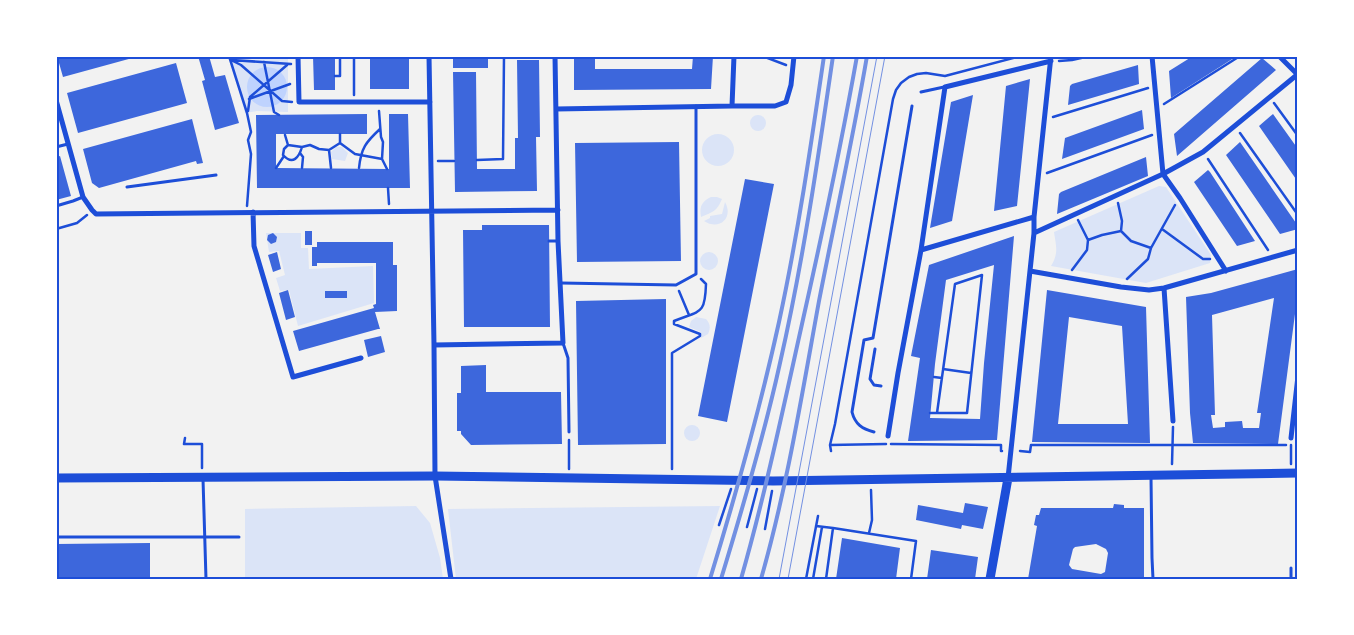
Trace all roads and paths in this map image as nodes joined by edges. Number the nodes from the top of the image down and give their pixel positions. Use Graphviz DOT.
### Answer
graph roads {
  1 [pos="298,56"];
  2 [pos="340,56"];
  3 [pos="354,56"];
  4 [pos="429,56"];
  5 [pos="504,56"];
  6 [pos="555,56"];
  7 [pos="734,56"];
  8 [pos="762,56"];
  9 [pos="794,56"];
  10 [pos="1090,56"];
  11 [pos="1152,56"];
  12 [pos="1240,56"];
  13 [pos="1279,56"];
  14 [pos="230,58"];
  15 [pos="1051,59"];
  16 [pos="264,62"];
  17 [pos="793,67"];
  18 [pos="1298,74"];
  19 [pos="335,76"];
  20 [pos="268,81"];
  21 [pos="263,85"];
  22 [pos="286,85"];
  23 [pos="1154,86"];
  24 [pos="945,87"];
  25 [pos="270,91"];
  26 [pos="921,92"];
  27 [pos="1271,97"];
  28 [pos="250,98"];
  29 [pos="56,100"];
  30 [pos="282,101"];
  31 [pos="354,102"];
  32 [pos="430,102"];
  33 [pos="696,106"];
  34 [pos="732,106"];
  35 [pos="912,106"];
  36 [pos="556,109"];
  37 [pos="1157,109"];
  38 [pos="248,113"];
  39 [pos="279,115"];
  40 [pos="1044,119"];
  41 [pos="379,121"];
  42 [pos="1235,126"];
  43 [pos="380,129"];
  44 [pos="1159,133"];
  45 [pos="285,134"];
  46 [pos="340,134"];
  47 [pos="1298,136"];
  48 [pos="340,143"];
  49 [pos="68,144"];
  50 [pos="288,145"];
  51 [pos="56,147"];
  52 [pos="302,147"];
  53 [pos="329,150"];
  54 [pos="1203,152"];
  55 [pos="300,153"];
  56 [pos="360,155"];
  57 [pos="284,156"];
  58 [pos="382,159"];
  59 [pos="477,160"];
  60 [pos="454,161"];
  61 [pos="431,162"];
  62 [pos="276,168"];
  63 [pos="302,168"];
  64 [pos="331,168"];
  65 [pos="359,168"];
  66 [pos="387,169"];
  67 [pos="1162,174"];
  68 [pos="216,175"];
  69 [pos="1038,176"];
  70 [pos="127,187"];
  71 [pos="388,188"];
  72 [pos="1117,195"];
  73 [pos="83,197"];
  74 [pos="1180,198"];
  75 [pos="56,206"];
  76 [pos="92,210"];
  77 [pos="558,210"];
  78 [pos="250,212"];
  79 [pos="389,212"];
  80 [pos="432,212"];
  81 [pos="1076,214"];
  82 [pos="1298,214"];
  83 [pos="1034,217"];
  84 [pos="56,229"];
  85 [pos="1162,229"];
  86 [pos="1121,231"];
  87 [pos="1034,233"];
  88 [pos="1088,240"];
  89 [pos="549,241"];
  90 [pos="558,241"];
  91 [pos="1150,248"];
  92 [pos="921,250"];
  93 [pos="1298,250"];
  94 [pos="1273,258"];
  95 [pos="1219,260"];
  96 [pos="1030,271"];
  97 [pos="1226,271"];
  98 [pos="696,274"];
  99 [pos="1069,277"];
  100 [pos="560,283"];
  101 [pos="676,285"];
  102 [pos="1121,287"];
  103 [pos="1164,288"];
  104 [pos="689,315"];
  105 [pos="563,343"];
  106 [pos="434,345"];
  107 [pos="875,349"];
  108 [pos="360,358"];
  109 [pos="943,369"];
  110 [pos="971,373"];
  111 [pos="1298,376"];
  112 [pos="934,377"];
  113 [pos="942,378"];
  114 [pos="882,386"];
  115 [pos="930,413"];
  116 [pos="937,413"];
  117 [pos="1173,421"];
  118 [pos="569,432"];
  119 [pos="874,432"];
  120 [pos="888,436"];
  121 [pos="185,438"];
  122 [pos="1291,438"];
  123 [pos="570,444"];
  124 [pos="1173,445"];
  125 [pos="1291,445"];
  126 [pos="1298,445"];
  127 [pos="831,451"];
  128 [pos="1012,451"];
  129 [pos="1294,473"];
  130 [pos="1172,475"];
  131 [pos="435,476"];
  132 [pos="1151,476"];
  133 [pos="56,478"];
  134 [pos="203,478"];
  135 [pos="569,478"];
  136 [pos="1008,478"];
  137 [pos="672,480"];
  138 [pos="871,480"];
  139 [pos="731,481"];
  140 [pos="760,481"];
  141 [pos="774,481"];
  142 [pos="818,516"];
  143 [pos="718,525"];
  144 [pos="816,526"];
  145 [pos="746,527"];
  146 [pos="822,527"];
  147 [pos="833,528"];
  148 [pos="765,529"];
  149 [pos="869,533"];
  150 [pos="56,537"];
  151 [pos="205,537"];
  152 [pos="238,537"];
  153 [pos="1291,568"];
  154 [pos="206,579"];
  155 [pos="451,579"];
  156 [pos="806,579"];
  157 [pos="813,579"];
  158 [pos="826,579"];
  159 [pos="911,579"];
  160 [pos="990,579"];
  161 [pos="1153,579"];
  162 [pos="1291,579"];
  1 -- 31 [label="street"];
  2 -- 19 [label="path"];
  3 -- 31 [label="path"];
  4 -- 32 [label="street"];
  5 -- 59 [label="path"];
  6 -- 36 [label="street"];
  7 -- 34 [label="street"];
  8 -- 17 [label="path"];
  9 -- 17 [label="street"];
  10 -- 15 [label="path"];
  11 -- 23 [label="street"];
  12 -- 37 [label="path"];
  13 -- 18 [label="street"];
  14 -- 16 [label="path"];
  14 -- 21 [label="path"];
  14 -- 38 [label="path"];
  15 -- 24 [label="street"];
  15 -- 40 [label="street"];
  16 -- 20 [label="path"];
  16 -- 20 [label="path"];
  17 -- 34 [label="street"];
  18 -- 27 [label="street"];
  20 -- 21 [label="path"];
  20 -- 25 [label="path"];
  21 -- 25 [label="path"];
  21 -- 28 [label="path"];
  22 -- 25 [label="path"];
  23 -- 37 [label="street"];
  23 -- 40 [label="path"];
  24 -- 26 [label="lane"];
  24 -- 92 [label="street"];
  25 -- 28 [label="path"];
  25 -- 30 [label="path"];
  25 -- 39 [label="path"];
  27 -- 42 [label="street"];
  27 -- 47 [label="path"];
  28 -- 38 [label="path"];
  29 -- 49 [label="street"];
  31 -- 32 [label="street"];
  32 -- 61 [label="street"];
  33 -- 34 [label="street"];
  33 -- 36 [label="street"];
  33 -- 98 [label="lane"];
  35 -- 119 [label="lane"];
  36 -- 77 [label="street"];
  37 -- 44 [label="street"];
  38 -- 78 [label="path"];
  40 -- 69 [label="street"];
  41 -- 43 [label="path"];
  42 -- 54 [label="street"];
  42 -- 82 [label="path"];
  43 -- 56 [label="path"];
  43 -- 58 [label="path"];
  44 -- 67 [label="street"];
  44 -- 69 [label="path"];
  45 -- 50 [label="path"];
  46 -- 48 [label="path"];
  48 -- 53 [label="path"];
  48 -- 56 [label="path"];
  49 -- 51 [label="lane"];
  49 -- 73 [label="street"];
  50 -- 52 [label="path"];
  50 -- 57 [label="path"];
  52 -- 53 [label="path"];
  52 -- 55 [label="path"];
  53 -- 64 [label="path"];
  54 -- 67 [label="street"];
  54 -- 94 [label="path"];
  55 -- 57 [label="path"];
  55 -- 63 [label="path"];
  56 -- 58 [label="path"];
  56 -- 65 [label="path"];
  57 -- 62 [label="path"];
  58 -- 66 [label="path"];
  60 -- 61 [label="path"];
  61 -- 80 [label="street"];
  67 -- 72 [label="street"];
  67 -- 74 [label="street"];
  68 -- 70 [label="lane"];
  69 -- 83 [label="street"];
  71 -- 79 [label="path"];
  72 -- 81 [label="street"];
  72 -- 86 [label="path"];
  73 -- 75 [label="lane"];
  73 -- 76 [label="street"];
  74 -- 85 [label="path"];
  74 -- 95 [label="street"];
  76 -- 78 [label="street"];
  76 -- 84 [label="path"];
  77 -- 80 [label="street"];
  77 -- 90 [label="street"];
  78 -- 79 [label="street"];
  78 -- 108 [label="street"];
  79 -- 80 [label="street"];
  80 -- 106 [label="street"];
  81 -- 87 [label="street"];
  81 -- 88 [label="path"];
  83 -- 87 [label="street"];
  83 -- 92 [label="street"];
  85 -- 91 [label="path"];
  85 -- 95 [label="path"];
  86 -- 88 [label="path"];
  86 -- 91 [label="path"];
  87 -- 96 [label="street"];
  88 -- 99 [label="path"];
  89 -- 90 [label="lane"];
  90 -- 100 [label="street"];
  91 -- 102 [label="path"];
  92 -- 120 [label="street"];
  93 -- 94 [label="street"];
  94 -- 97 [label="street"];
  95 -- 97 [label="street"];
  96 -- 99 [label="street"];
  96 -- 128 [label="street"];
  97 -- 103 [label="street"];
  98 -- 101 [label="lane"];
  98 -- 104 [label="path"];
  99 -- 102 [label="street"];
  100 -- 101 [label="lane"];
  100 -- 105 [label="street"];
  101 -- 104 [label="path"];
  102 -- 103 [label="street"];
  103 -- 117 [label="street"];
  104 -- 137 [label="path"];
  105 -- 106 [label="street"];
  105 -- 118 [label="lane"];
  106 -- 131 [label="street"];
  107 -- 114 [label="lane"];
  109 -- 110 [label="path"];
  109 -- 110 [label="path"];
  109 -- 113 [label="path"];
  110 -- 116 [label="path"];
  111 -- 122 [label="street"];
  112 -- 113 [label="path"];
  113 -- 116 [label="path"];
  115 -- 116 [label="path"];
  117 -- 124 [label="path"];
  121 -- 134 [label="path"];
  122 -- 125 [label="path"];
  123 -- 135 [label="path"];
  124 -- 125 [label="path"];
  124 -- 128 [label="path"];
  124 -- 130 [label="path"];
  125 -- 126 [label="path"];
  125 -- 129 [label="path"];
  127 -- 128 [label="path"];
  128 -- 136 [label="street"];
  129 -- 130 [label="street"];
  130 -- 132 [label="street"];
  131 -- 134 [label="street"];
  131 -- 135 [label="street"];
  131 -- 155 [label="street"];
  132 -- 136 [label="street"];
  132 -- 161 [label="lane"];
  133 -- 134 [label="street"];
  134 -- 151 [label="lane"];
  135 -- 137 [label="street"];
  136 -- 138 [label="street"];
  136 -- 160 [label="street"];
  137 -- 139 [label="street"];
  138 -- 141 [label="street"];
  138 -- 149 [label="path"];
  139 -- 140 [label="street"];
  139 -- 143 [label="path"];
  140 -- 141 [label="street"];
  140 -- 145 [label="path"];
  141 -- 148 [label="path"];
  142 -- 144 [label="path"];
  144 -- 146 [label="path"];
  144 -- 156 [label="path"];
  146 -- 147 [label="path"];
  146 -- 157 [label="path"];
  147 -- 149 [label="path"];
  147 -- 158 [label="path"];
  149 -- 159 [label="path"];
  150 -- 151 [label="lane"];
  151 -- 152 [label="lane"];
  151 -- 154 [label="lane"];
  153 -- 162 [label="lane"];
}
